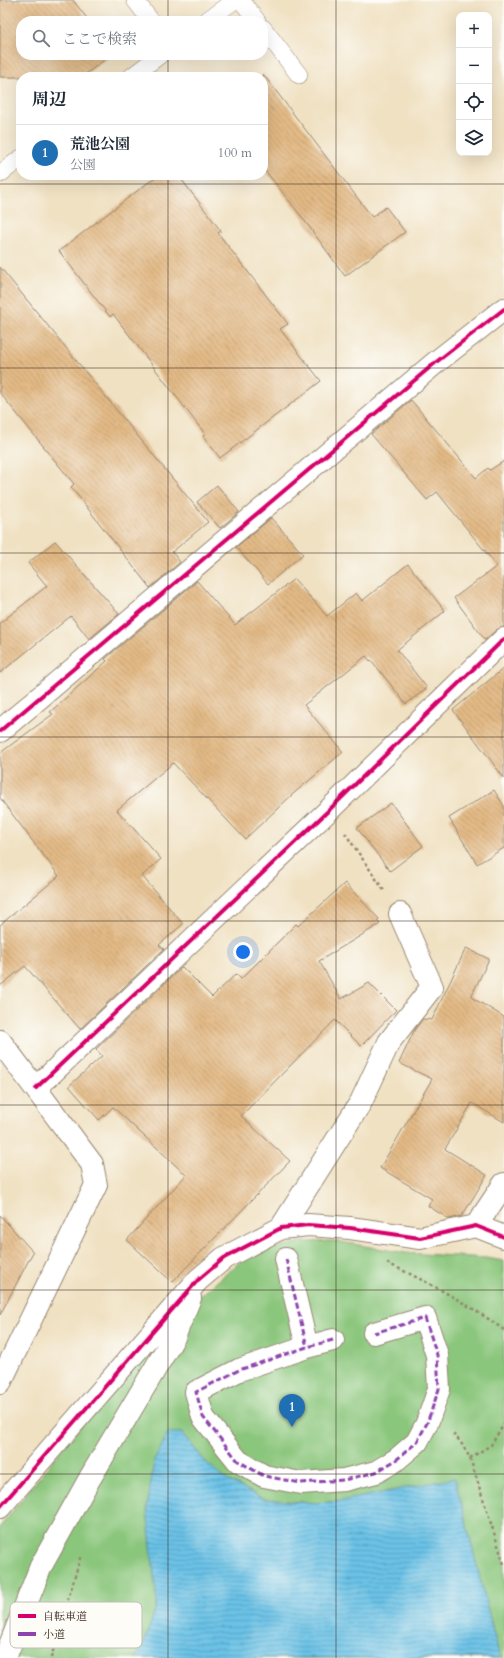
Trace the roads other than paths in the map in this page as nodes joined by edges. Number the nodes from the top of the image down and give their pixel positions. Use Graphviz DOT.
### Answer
graph roads {
  1 [pos="134,0"];
  2 [pos="235,0"];
  3 [pos="241,0"];
  4 [pos="147,16"];
  5 [pos="213,16"];
  6 [pos="253,16"];
  7 [pos="268,35"];
  8 [pos="153,60"];
  9 [pos="138,72"];
  10 [pos="299,75"];
  11 [pos="16,162"];
  12 [pos="0,174"];
  13 [pos="504,309"];
  14 [pos="504,639"];
  15 [pos="0,731"];
  16 [pos="400,914"];
  17 [pos="0,1041"];
  18 [pos="36,1088"];
  19 [pos="504,1184"];
  20 [pos="476,1226"];
  21 [pos="281,1228"];
  22 [pos="504,1237"];
  23 [pos="286,1259"];
  24 [pos="198,1280"];
  25 [pos="374,1333"];
  26 [pos="333,1340"];
  27 [pos="307,1347"];
  28 [pos="0,1383"];
  29 [pos="0,1507"];
  30 [pos="27,1602"];
  31 [pos="10,1645"];
  32 [pos="5,1658"];
  1 -- 4 [label="lane"];
  2 -- 5 [label="lane"];
  3 -- 6 [label="lane"];
  7 -- 10 [label="lane"];
  8 -- 9 [label="lane"];
  11 -- 12 [label="lane"];
  13 -- 15 [label="street"];
  14 -- 18 [label="street"];
  16 -- 21 [label="street"];
  17 -- 18 [label="street"];
  18 -- 28 [label="street"];
  19 -- 20 [label="street"];
  20 -- 21 [label="street"];
  20 -- 22 [label="street"];
  21 -- 24 [label="street"];
  23 -- 27 [label="street"];
  24 -- 29 [label="street"];
  24 -- 30 [label="street"];
  25 -- 27 [label="street"];
  26 -- 27 [label="street"];
  31 -- 32 [label="street"];
}
